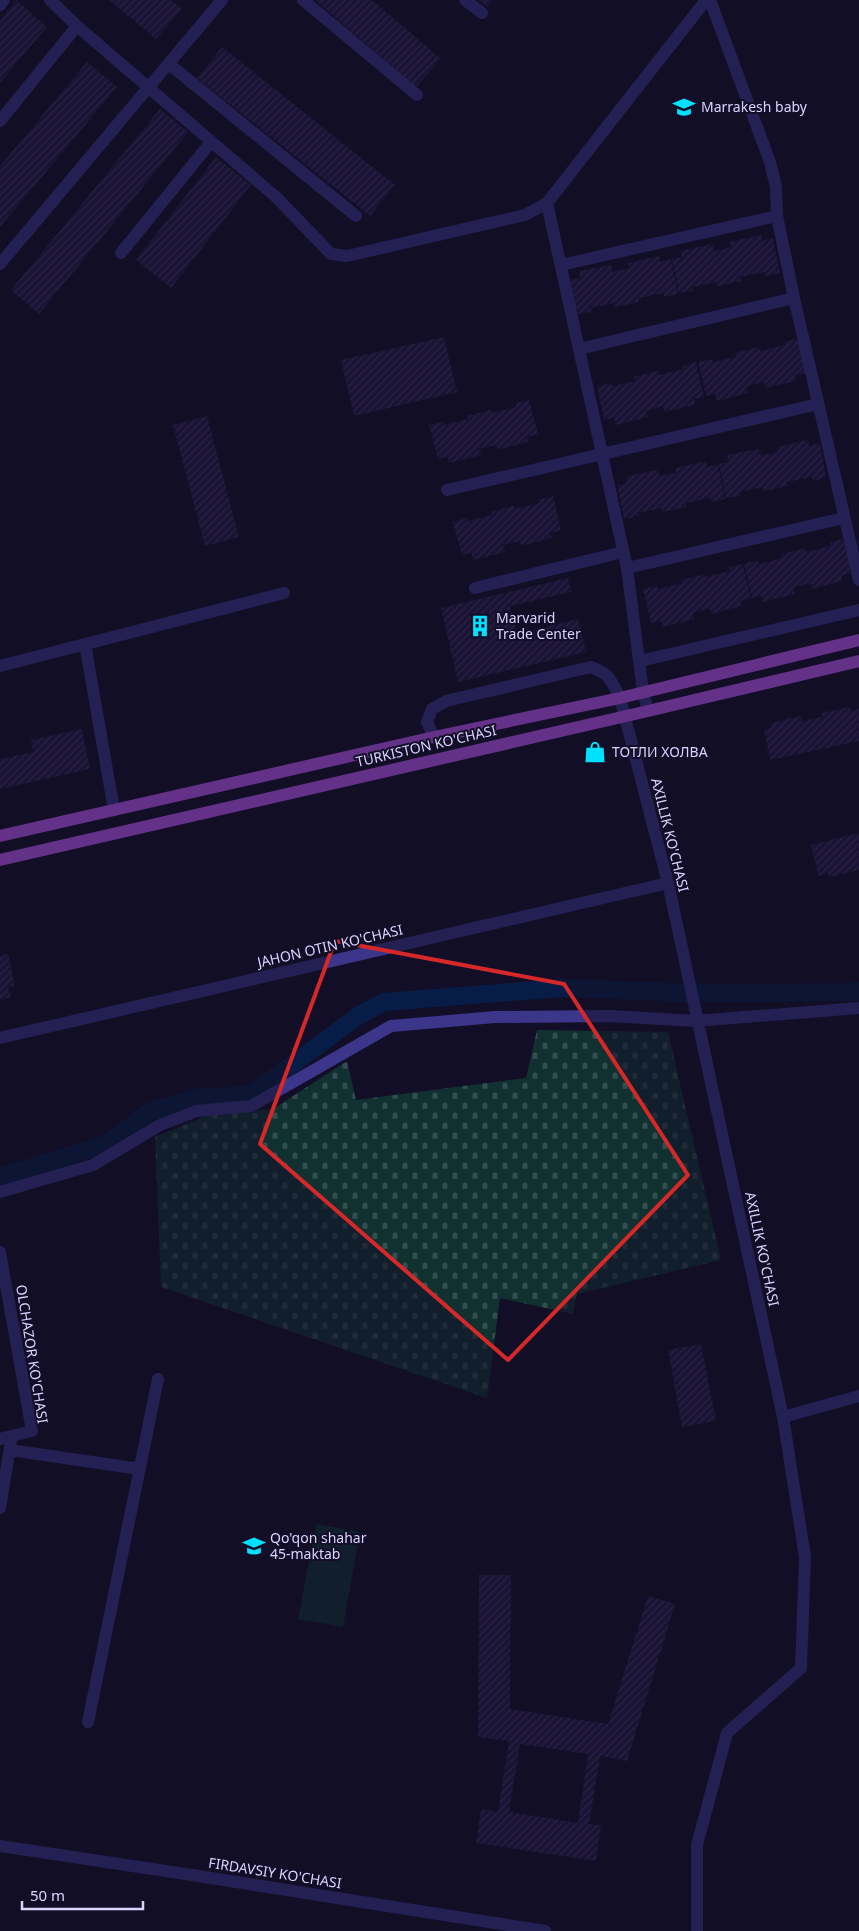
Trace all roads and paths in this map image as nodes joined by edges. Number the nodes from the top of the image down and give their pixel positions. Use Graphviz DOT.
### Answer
graph roads {
  1 [pos="4,0"];
  2 [pos="50,0"];
  3 [pos="222,0"];
  4 [pos="303,0"];
  5 [pos="466,0"];
  6 [pos="708,0"];
  7 [pos="0,4"];
  8 [pos="482,14"];
  9 [pos="77,26"];
  10 [pos="169,64"];
  11 [pos="149,86"];
  12 [pos="416,96"];
  13 [pos="0,121"];
  14 [pos="211,142"];
  15 [pos="547,203"];
  16 [pos="356,216"];
  17 [pos="777,216"];
  18 [pos="121,254"];
  19 [pos="0,264"];
  20 [pos="561,265"];
  21 [pos="794,298"];
  22 [pos="579,349"];
  23 [pos="818,404"];
  24 [pos="602,454"];
  25 [pos="447,490"];
  26 [pos="844,518"];
  27 [pos="623,552"];
  28 [pos="626,568"];
  29 [pos="859,580"];
  30 [pos="474,588"];
  31 [pos="284,592"];
  32 [pos="859,610"];
  33 [pos="859,640"];
  34 [pos="85,644"];
  35 [pos="859,661"];
  36 [pos="640,662"];
  37 [pos="0,666"];
  38 [pos="643,692"];
  39 [pos="620,698"];
  40 [pos="648,711"];
  41 [pos="624,717"];
  42 [pos="434,737"];
  43 [pos="114,810"];
  44 [pos="0,836"];
  45 [pos="0,860"];
  46 [pos="668,883"];
  47 [pos="859,1008"];
  48 [pos="695,1016"];
  49 [pos="0,1038"];
  50 [pos="0,1192"];
  51 [pos="0,1252"];
  52 [pos="158,1379"];
  53 [pos="859,1396"];
  54 [pos="784,1417"];
  55 [pos="6,1438"];
  56 [pos="10,1450"];
  57 [pos="140,1470"];
  58 [pos="0,1508"];
  59 [pos="88,1722"];
  60 [pos="0,1846"];
  61 [pos="545,1931"];
  62 [pos="697,1931"];
  1 -- 7 [label="street"];
  2 -- 9 [label="street"];
  3 -- 10 [label="street"];
  4 -- 12 [label="street"];
  5 -- 8 [label="street"];
  6 -- 15 [label="street"];
  6 -- 17 [label="street"];
  9 -- 11 [label="street"];
  9 -- 13 [label="street"];
  10 -- 11 [label="street"];
  10 -- 16 [label="street"];
  11 -- 14 [label="street"];
  11 -- 19 [label="street"];
  14 -- 15 [label="street"];
  14 -- 18 [label="street"];
  15 -- 20 [label="street"];
  17 -- 20 [label="street"];
  17 -- 21 [label="street"];
  20 -- 22 [label="street"];
  21 -- 22 [label="street"];
  21 -- 23 [label="street"];
  22 -- 24 [label="street"];
  23 -- 24 [label="street"];
  23 -- 26 [label="street"];
  24 -- 25 [label="street"];
  24 -- 27 [label="street"];
  26 -- 28 [label="street"];
  26 -- 29 [label="street"];
  27 -- 28 [label="street"];
  27 -- 30 [label="street"];
  28 -- 36 [label="street"];
  31 -- 34 [label="street"];
  32 -- 36 [label="street"];
  33 -- 38 [label="main road, TURKISTON KO'CHASI"];
  34 -- 37 [label="street"];
  34 -- 43 [label="street"];
  35 -- 40 [label="main road, TURKISTON KO'CHASI"];
  36 -- 38 [label="street"];
  38 -- 39 [label="main road, TURKISTON KO'CHASI"];
  38 -- 40 [label="street"];
  39 -- 41 [label="street, AXILLIK KO'CHASI"];
  39 -- 42 [label="main road, TURKISTON KO'CHASI"];
  39 -- 42 [label="street, AXILLIK KO'CHASI"];
  40 -- 41 [label="main road, TURKISTON KO'CHASI"];
  41 -- 45 [label="main road, TURKISTON KO'CHASI"];
  41 -- 46 [label="street, AXILLIK KO'CHASI"];
  42 -- 43 [label="main road, TURKISTON KO'CHASI"];
  43 -- 44 [label="main road, TURKISTON KO'CHASI"];
  46 -- 48 [label="street, AXILLIK KO'CHASI"];
  46 -- 49 [label="street, JAHON OTIN KO'CHASI"];
  47 -- 48 [label="street"];
  48 -- 50 [label="street"];
  48 -- 54 [label="street, AXILLIK KO'CHASI"];
  51 -- 55 [label="street, OLCHAZOR KO'CHASI"];
  52 -- 57 [label="street"];
  53 -- 54 [label="street"];
  54 -- 62 [label="street, AXILLIK KO'CHASI"];
  55 -- 56 [label="street, OLCHAZOR KO'CHASI"];
  56 -- 57 [label="street"];
  56 -- 58 [label="street, OLCHAZOR KO'CHASI"];
  57 -- 59 [label="street"];
  60 -- 61 [label="street, FIRDAVSIY KO'CHASI"];
}
